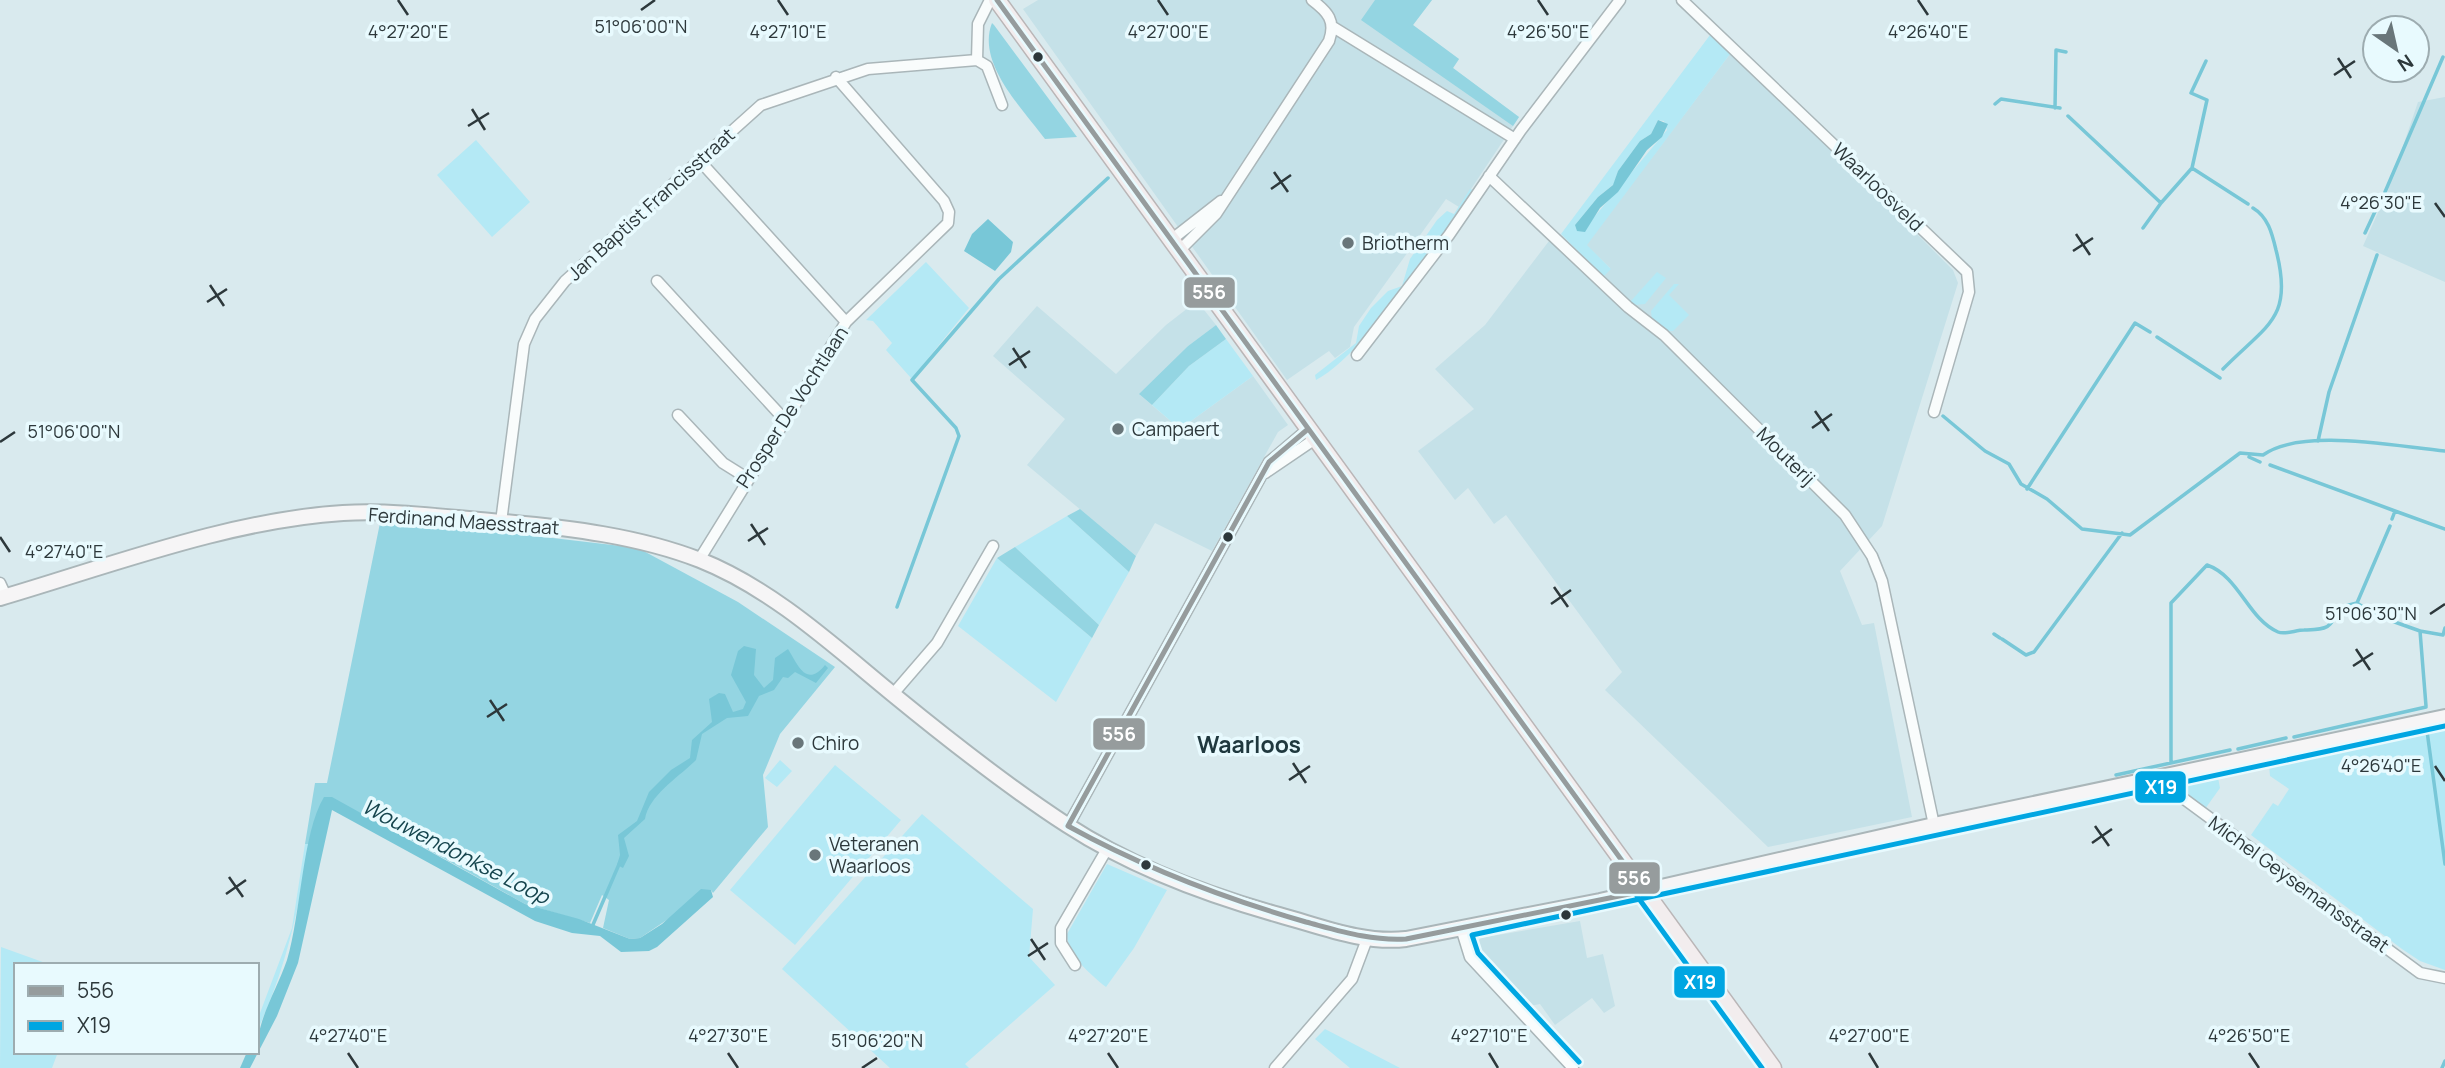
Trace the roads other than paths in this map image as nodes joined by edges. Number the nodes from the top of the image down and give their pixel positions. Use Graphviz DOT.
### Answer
graph roads {
  1 [pos="990,0"];
  2 [pos="997,0"];
  3 [pos="1312,0"];
  4 [pos="1620,0"];
  5 [pos="1684,1"];
  6 [pos="1333,27"];
  7 [pos="977,60"];
  8 [pos="836,77"];
  9 [pos="1002,105"];
  10 [pos="1515,139"];
  11 [pos="699,160"];
  12 [pos="1489,176"];
  13 [pos="1175,245"];
  14 [pos="657,281"];
  15 [pos="846,322"];
  16 [pos="1357,355"];
  17 [pos="1934,412"];
  18 [pos="678,415"];
  19 [pos="784,419"];
  20 [pos="1312,434"];
  21 [pos="747,478"];
  22 [pos="501,522"];
  23 [pos="993,546"];
  24 [pos="699,559"];
  25 [pos="2,592"];
  26 [pos="893,694"];
  27 [pos="2445,717"];
  28 [pos="2157,779"];
  29 [pos="1934,825"];
  30 [pos="1068,826"];
  31 [pos="1107,849"];
  32 [pos="1644,891"];
  33 [pos="1461,928"];
  34 [pos="1367,939"];
  35 [pos="1075,965"];
  36 [pos="2445,978"];
  37 [pos="1276,1068"];
  38 [pos="1573,1068"];
  39 [pos="1773,1068"];
  1 -- 7 [label="street"];
  2 -- 13 [label="main road"];
  3 -- 6 [label="street"];
  4 -- 10 [label="street"];
  5 -- 17 [label="street, Waarloosveld"];
  6 -- 10 [label="street"];
  6 -- 13 [label="street"];
  7 -- 8 [label="street, Jan Baptist Francisstraat"];
  7 -- 9 [label="street"];
  8 -- 11 [label="street, Jan Baptist Francisstraat"];
  8 -- 15 [label="street, Prosper De Vochtlaan"];
  10 -- 12 [label="street"];
  11 -- 15 [label="street"];
  11 -- 22 [label="street, Jan Baptist Francisstraat"];
  12 -- 16 [label="street"];
  12 -- 29 [label="street, Mouterij"];
  13 -- 20 [label="main road"];
  14 -- 19 [label="street"];
  15 -- 19 [label="street, Prosper De Vochtlaan"];
  18 -- 21 [label="street"];
  19 -- 21 [label="street, Prosper De Vochtlaan"];
  20 -- 30 [label="street"];
  20 -- 32 [label="main road"];
  21 -- 24 [label="street, Prosper De Vochtlaan"];
  22 -- 24 [label="street, Ferdinand Maesstraat"];
  22 -- 25 [label="street, Ferdinand Maesstraat"];
  23 -- 26 [label="street"];
  24 -- 26 [label="street, Ferdinand Maesstraat"];
  26 -- 30 [label="street, Ferdinand Maesstraat"];
  27 -- 28 [label="street"];
  28 -- 29 [label="street"];
  28 -- 36 [label="street, Michel Geysemansstraat"];
  29 -- 32 [label="street"];
  30 -- 31 [label="street, Ferdinand Maesstraat"];
  31 -- 34 [label="street, Ferdinand Maesstraat"];
  31 -- 35 [label="street"];
  32 -- 33 [label="street, Ferdinand Maesstraat"];
  32 -- 39 [label="main road"];
  33 -- 34 [label="street, Ferdinand Maesstraat"];
  33 -- 38 [label="street"];
  34 -- 37 [label="street"];
}
